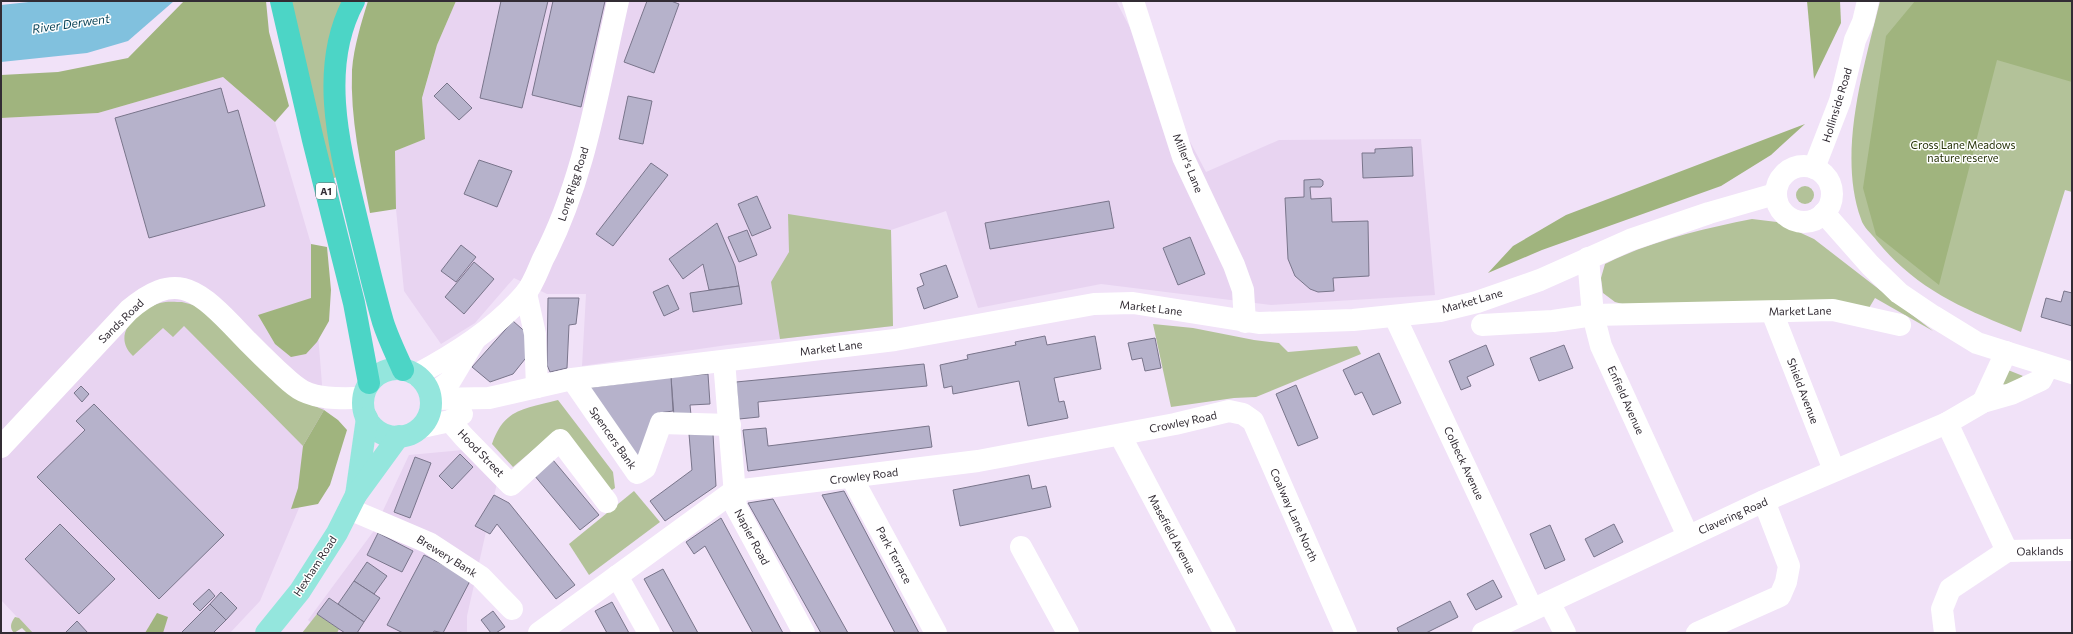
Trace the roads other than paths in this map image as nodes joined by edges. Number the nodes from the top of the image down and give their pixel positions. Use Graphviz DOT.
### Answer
graph roads {
  1 [pos="281,1"];
  2 [pos="354,1"];
  3 [pos="618,1"];
  4 [pos="1132,1"];
  5 [pos="1856,1"];
  6 [pos="1868,1"];
  7 [pos="1855,40"];
  8 [pos="1814,168"];
  9 [pos="1776,194"];
  10 [pos="1824,213"];
  11 [pos="1588,258"];
  12 [pos="526,293"];
  13 [pos="1772,312"];
  14 [pos="1593,315"];
  15 [pos="1395,317"];
  16 [pos="1245,322"];
  17 [pos="1482,325"];
  18 [pos="1900,326"];
  19 [pos="474,340"];
  20 [pos="2006,352"];
  21 [pos="724,361"];
  22 [pos="2048,366"];
  23 [pos="409,372"];
  24 [pos="2072,374"];
  25 [pos="572,379"];
  26 [pos="537,387"];
  27 [pos="431,397"];
  28 [pos="489,398"];
  29 [pos="366,399"];
  30 [pos="1983,402"];
  31 [pos="1229,411"];
  32 [pos="450,421"];
  33 [pos="1947,423"];
  34 [pos="730,425"];
  35 [pos="422,427"];
  36 [pos="1120,435"];
  37 [pos="399,436"];
  38 [pos="1,447"];
  39 [pos="1834,470"];
  40 [pos="852,478"];
  41 [pos="734,491"];
  42 [pos="1764,501"];
  43 [pos="353,502"];
  44 [pos="607,502"];
  45 [pos="1688,536"];
  46 [pos="1021,547"];
  47 [pos="2072,550"];
  48 [pos="2007,551"];
  49 [pos="617,576"];
  50 [pos="1540,606"];
  51 [pos="512,609"];
  52 [pos="266,633"];
  53 [pos="539,633"];
  54 [pos="648,633"];
  55 [pos="804,633"];
  56 [pos="936,633"];
  57 [pos="1068,633"];
  58 [pos="1225,633"];
  59 [pos="1346,633"];
  60 [pos="1483,633"];
  61 [pos="1565,633"];
  62 [pos="1697,633"];
  63 [pos="1945,633"];
  1 -- 29 [label="highway, A1"];
  2 -- 23 [label="highway, A1"];
  3 -- 12 [label="street, Long Rigg Road"];
  4 -- 16 [label="street, Miller's Lane"];
  5 -- 7 [label="street, Hollinside Road"];
  6 -- 7 [label="street, Hollinside Road"];
  7 -- 8 [label="street, Hollinside Road"];
  8 -- 9 [label="street"];
  8 -- 10 [label="street"];
  9 -- 10 [label="street"];
  9 -- 11 [label="street, Market Lane"];
  10 -- 20 [label="street"];
  11 -- 14 [label="street, Enfield Avenue"];
  11 -- 15 [label="street, Market Lane"];
  12 -- 19 [label="street, Long Rigg Road"];
  12 -- 26 [label="street"];
  13 -- 14 [label="street, Market Lane"];
  13 -- 18 [label="street, Market Lane"];
  13 -- 39 [label="street, Shield Avenue"];
  14 -- 17 [label="street, Market Lane"];
  14 -- 45 [label="street, Enfield Avenue"];
  15 -- 16 [label="street, Market Lane"];
  15 -- 50 [label="street, Colbeck Avenue"];
  16 -- 21 [label="street, Market Lane"];
  19 -- 23 [label="street"];
  19 -- 27 [label="street"];
  20 -- 22 [label="street"];
  20 -- 30 [label="street"];
  21 -- 25 [label="street, Market Lane"];
  21 -- 34 [label="street, Napier Road"];
  22 -- 24 [label="street"];
  22 -- 30 [label="street, Clavering Road"];
  23 -- 27 [label="main road"];
  23 -- 29 [label="main road"];
  25 -- 26 [label="street, Market Lane"];
  25 -- 34 [label="street, Spencers Bank"];
  26 -- 28 [label="street, Market Lane"];
  27 -- 28 [label="street, Market Lane"];
  27 -- 35 [label="main road"];
  28 -- 32 [label="street, Market Lane"];
  29 -- 37 [label="main road"];
  29 -- 38 [label="street, Sands Road"];
  29 -- 43 [label="main road, Hexham Road"];
  30 -- 33 [label="street, Clavering Road"];
  31 -- 36 [label="street, Crowley Road"];
  31 -- 59 [label="street, Coalway Lane North"];
  32 -- 35 [label="street, Market Lane"];
  32 -- 44 [label="street, Hood Street"];
  33 -- 39 [label="street, Clavering Road"];
  33 -- 48 [label="street"];
  34 -- 41 [label="street, Napier Road"];
  35 -- 37 [label="main road"];
  36 -- 40 [label="street, Crowley Road"];
  36 -- 58 [label="street, Masefield Avenue"];
  37 -- 43 [label="main road, Hexham Road"];
  39 -- 42 [label="street, Clavering Road"];
  40 -- 41 [label="street, Crowley Road"];
  40 -- 56 [label="street, Park Terrace"];
  41 -- 49 [label="street, Crowley Road"];
  41 -- 55 [label="street, Napier Road"];
  42 -- 45 [label="street, Clavering Road"];
  42 -- 62 [label="street"];
  43 -- 51 [label="street, Brewery Bank"];
  43 -- 52 [label="main road, Hexham Road"];
  45 -- 50 [label="street, Clavering Road"];
  46 -- 57 [label="street"];
  47 -- 48 [label="street, Oaklands"];
  48 -- 63 [label="street"];
  49 -- 53 [label="street, Crowley Road"];
  49 -- 54 [label="street"];
  50 -- 60 [label="street, Clavering Road"];
  50 -- 61 [label="street, Colbeck Avenue"];
}
